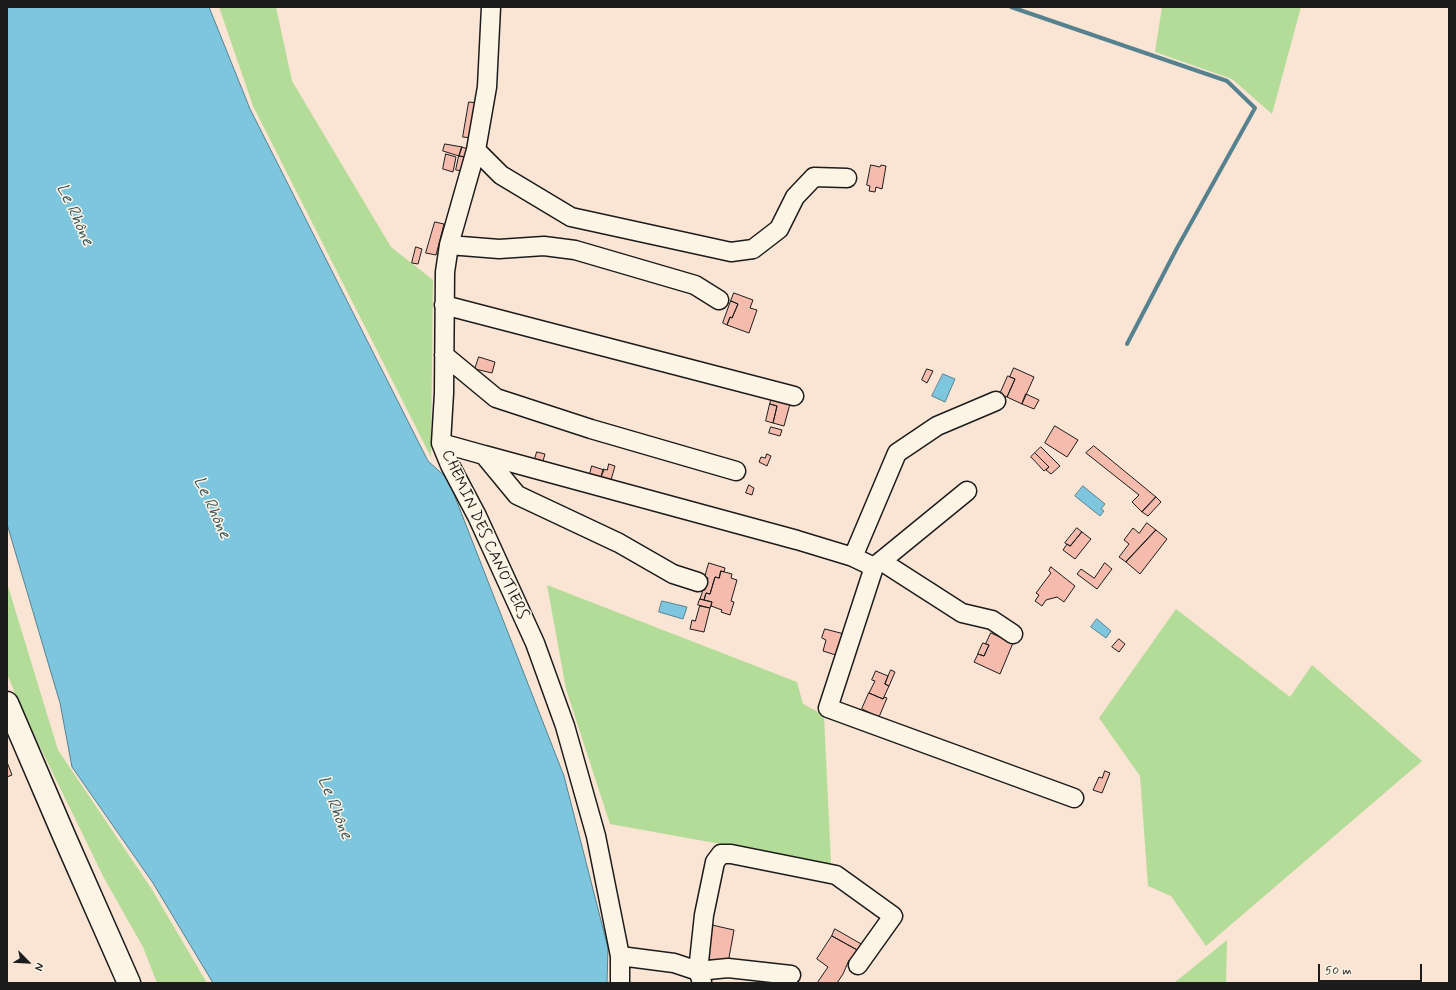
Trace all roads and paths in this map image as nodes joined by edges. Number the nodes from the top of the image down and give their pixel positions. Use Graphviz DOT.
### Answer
graph roads {
  1 [pos="491,7"];
  2 [pos="476,150"];
  3 [pos="846,178"];
  4 [pos="449,245"];
  5 [pos="719,300"];
  6 [pos="444,305"];
  7 [pos="444,355"];
  8 [pos="794,396"];
  9 [pos="996,401"];
  10 [pos="441,442"];
  11 [pos="484,455"];
  12 [pos="736,471"];
  13 [pos="967,491"];
  14 [pos="852,556"];
  15 [pos="877,564"];
  16 [pos="698,582"];
  17 [pos="1013,634"];
  18 [pos="7,703"];
  19 [pos="1074,798"];
  20 [pos="620,956"];
  21 [pos="858,965"];
  22 [pos="792,975"];
  23 [pos="700,977"];
  24 [pos="129,983"];
  25 [pos="620,983"];
  1 -- 2 [label="street, CHEMIN DES CANOTIERS"];
  2 -- 3 [label="street"];
  2 -- 4 [label="street, CHEMIN DES CANOTIERS"];
  4 -- 5 [label="street"];
  4 -- 6 [label="street, CHEMIN DES CANOTIERS"];
  6 -- 7 [label="street, CHEMIN DES CANOTIERS"];
  6 -- 8 [label="street"];
  7 -- 10 [label="street, CHEMIN DES CANOTIERS"];
  7 -- 12 [label="street"];
  9 -- 14 [label="street"];
  10 -- 11 [label="street"];
  10 -- 20 [label="street, CHEMIN DES CANOTIERS"];
  11 -- 14 [label="street"];
  11 -- 16 [label="street"];
  13 -- 15 [label="street"];
  14 -- 15 [label="street"];
  15 -- 17 [label="street"];
  15 -- 19 [label="street"];
  18 -- 24 [label="highway"];
  20 -- 23 [label="street"];
  20 -- 25 [label="street, CHEMIN DES CANOTIERS"];
  21 -- 23 [label="street"];
  22 -- 23 [label="street"];
}
